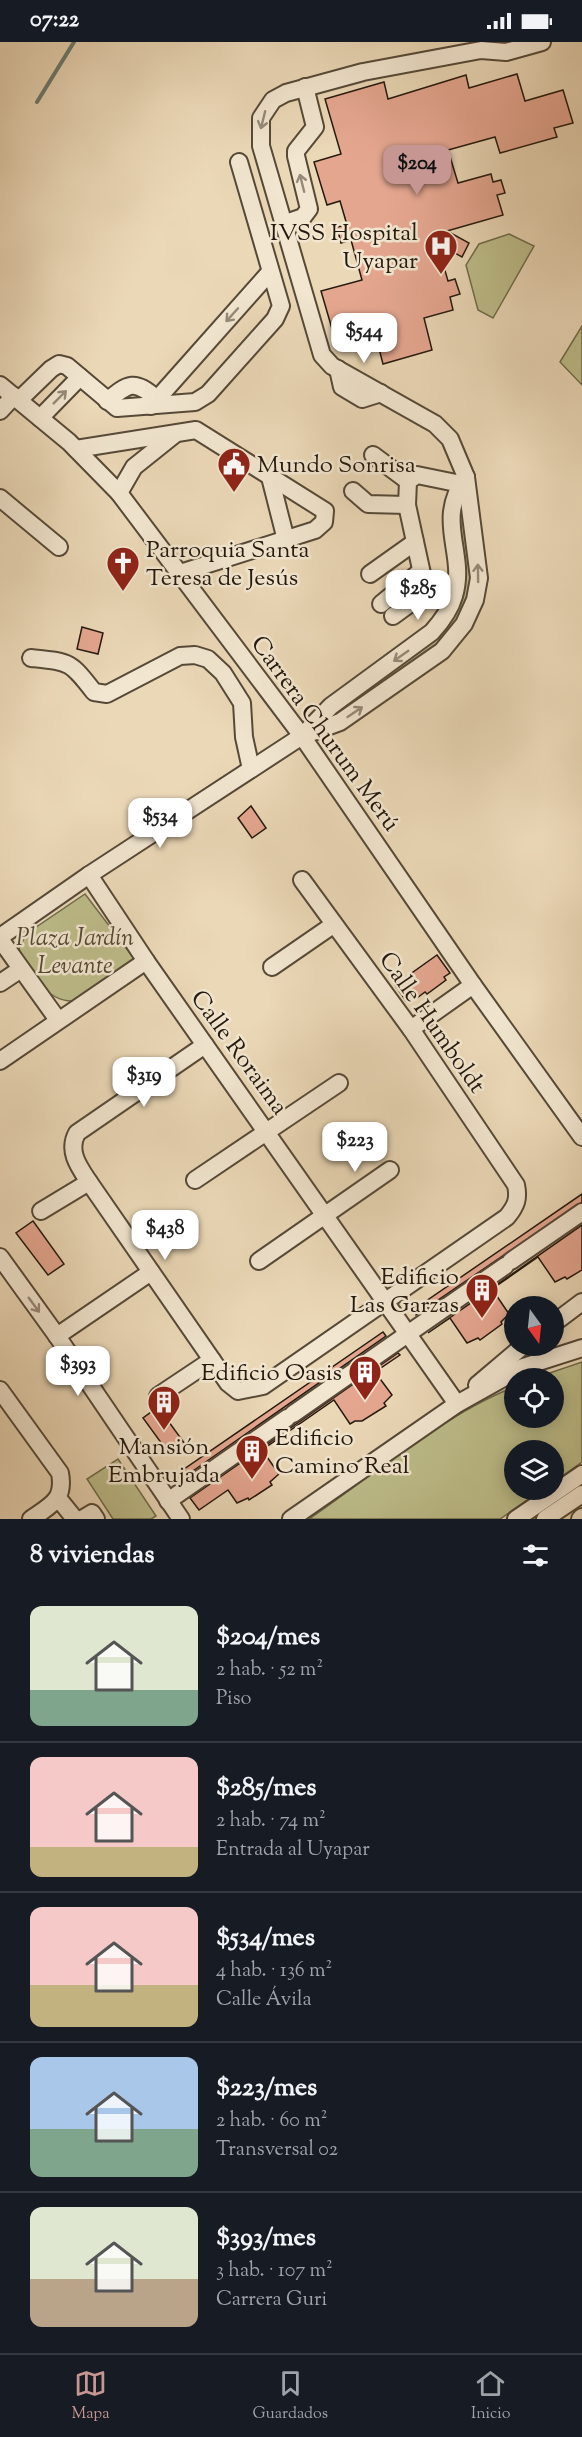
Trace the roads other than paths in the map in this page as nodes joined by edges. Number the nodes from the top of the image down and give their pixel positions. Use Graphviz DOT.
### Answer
graph roads {
  1 [pos="542,42"];
  2 [pos="305,87"];
  3 [pos="239,162"];
  4 [pos="283,224"];
  5 [pos="270,272"];
  6 [pos="80,377"];
  7 [pos="0,385"];
  8 [pos="17,398"];
  9 [pos="106,401"];
  10 [pos="154,403"];
  11 [pos="0,411"];
  12 [pos="40,418"];
  13 [pos="179,431"];
  14 [pos="126,442"];
  15 [pos="76,449"];
  16 [pos="373,455"];
  17 [pos="140,461"];
  18 [pos="270,477"];
  19 [pos="408,481"];
  20 [pos="464,481"];
  21 [pos="353,491"];
  22 [pos="119,493"];
  23 [pos="0,498"];
  24 [pos="407,505"];
  25 [pos="286,540"];
  26 [pos="415,542"];
  27 [pos="59,547"];
  28 [pos="421,571"];
  29 [pos="180,573"];
  30 [pos="370,574"];
  31 [pos="381,604"];
  32 [pos="393,616"];
  33 [pos="31,658"];
  34 [pos="302,736"];
  35 [pos="251,769"];
  36 [pos="88,875"];
  37 [pos="302,880"];
  38 [pos="333,925"];
  39 [pos="0,938"];
  40 [pos="146,962"];
  41 [pos="272,968"];
  42 [pos="21,969"];
  43 [pos="0,983"];
  44 [pos="473,985"];
  45 [pos="58,1020"];
  46 [pos="411,1029"];
  47 [pos="205,1045"];
  48 [pos="0,1061"];
  49 [pos="339,1083"];
  50 [pos="267,1131"];
  51 [pos="582,1137"];
  52 [pos="390,1170"];
  53 [pos="195,1180"];
  54 [pos="89,1182"];
  55 [pos="41,1211"];
  56 [pos="582,1212"];
  57 [pos="325,1214"];
  58 [pos="0,1257"];
  59 [pos="259,1261"];
  60 [pos="151,1272"];
  61 [pos="385,1301"];
  62 [pos="582,1302"];
  63 [pos="564,1316"];
  64 [pos="407,1334"];
  65 [pos="57,1336"];
  66 [pos="582,1348"];
  67 [pos="509,1356"];
  68 [pos="212,1360"];
  69 [pos="0,1390"];
  70 [pos="158,1396"];
  71 [pos="457,1404"];
  72 [pos="582,1474"];
  73 [pos="60,1493"];
  74 [pos="582,1494"];
  75 [pos="168,1501"];
  76 [pos="31,1519"];
  77 [pos="75,1519"];
  78 [pos="82,1519"];
  79 [pos="96,1519"];
  80 [pos="181,1519"];
  81 [pos="291,1519"];
  82 [pos="516,1519"];
  83 [pos="545,1519"];
  1 -- 2 [label="street"];
  4 -- 2 [label="street, one-way"];
  2 -- 4 [label="street, one-way"];
  3 -- 5 [label="street"];
  4 -- 20 [label="street"];
  5 -- 10 [label="street, one-way"];
  5 -- 10 [label="street"];
  6 -- 8 [label="street"];
  6 -- 9 [label="street"];
  12 -- 6 [label="street, one-way"];
  7 -- 8 [label="street, Carrera Churum Merú"];
  8 -- 11 [label="street"];
  8 -- 12 [label="street, Carrera Churum Merú"];
  9 -- 10 [label="street"];
  9 -- 10 [label="street"];
  12 -- 15 [label="street, Carrera Churum Merú"];
  13 -- 14 [label="street"];
  13 -- 17 [label="street"];
  13 -- 18 [label="street"];
  14 -- 15 [label="street"];
  14 -- 17 [label="street"];
  15 -- 22 [label="street, Carrera Churum Merú"];
  16 -- 19 [label="street"];
  17 -- 22 [label="street"];
  18 -- 25 [label="street"];
  18 -- 25 [label="street"];
  19 -- 20 [label="street"];
  19 -- 24 [label="street"];
  20 -- 34 [label="street, one-way"];
  34 -- 20 [label="street, one-way"];
  21 -- 24 [label="street"];
  22 -- 29 [label="street, Carrera Churum Merú"];
  23 -- 27 [label="street"];
  24 -- 26 [label="street"];
  25 -- 29 [label="street"];
  26 -- 28 [label="street"];
  26 -- 30 [label="street"];
  28 -- 31 [label="street"];
  28 -- 32 [label="street"];
  29 -- 34 [label="street, Carrera Churum Merú"];
  33 -- 35 [label="street"];
  34 -- 35 [label="street"];
  34 -- 44 [label="street, Carrera Churum Merú"];
  35 -- 36 [label="street"];
  36 -- 39 [label="street"];
  36 -- 40 [label="street, Calle Roraima"];
  37 -- 38 [label="street, Calle Humboldt"];
  38 -- 41 [label="street"];
  38 -- 46 [label="street, Calle Humboldt"];
  39 -- 42 [label="street"];
  40 -- 45 [label="street"];
  40 -- 47 [label="street, Calle Roraima"];
  42 -- 43 [label="street"];
  42 -- 45 [label="street"];
  44 -- 46 [label="street"];
  44 -- 51 [label="street, Carrera Churum Merú"];
  45 -- 48 [label="street"];
  46 -- 61 [label="street, Calle Humboldt"];
  47 -- 50 [label="street, Calle Roraima"];
  47 -- 54 [label="street"];
  49 -- 50 [label="street"];
  50 -- 53 [label="street"];
  50 -- 57 [label="street, Calle Roraima"];
  52 -- 57 [label="street"];
  54 -- 55 [label="street"];
  54 -- 60 [label="street"];
  56 -- 64 [label="street"];
  57 -- 59 [label="street"];
  57 -- 61 [label="street, Calle Roraima"];
  58 -- 65 [label="street, one-way"];
  60 -- 65 [label="street"];
  60 -- 68 [label="street"];
  61 -- 64 [label="street, Calle Roraima"];
  61 -- 68 [label="street"];
  62 -- 63 [label="street"];
  64 -- 71 [label="street, Calle Roraima"];
  64 -- 75 [label="street"];
  65 -- 75 [label="street"];
  66 -- 71 [label="street"];
  67 -- 71 [label="street"];
  68 -- 70 [label="street"];
  69 -- 73 [label="street"];
  71 -- 81 [label="street"];
  72 -- 82 [label="street"];
  73 -- 76 [label="street"];
  73 -- 77 [label="street"];
  74 -- 83 [label="street"];
  75 -- 80 [label="street"];
  78 -- 79 [label="street"];
}
